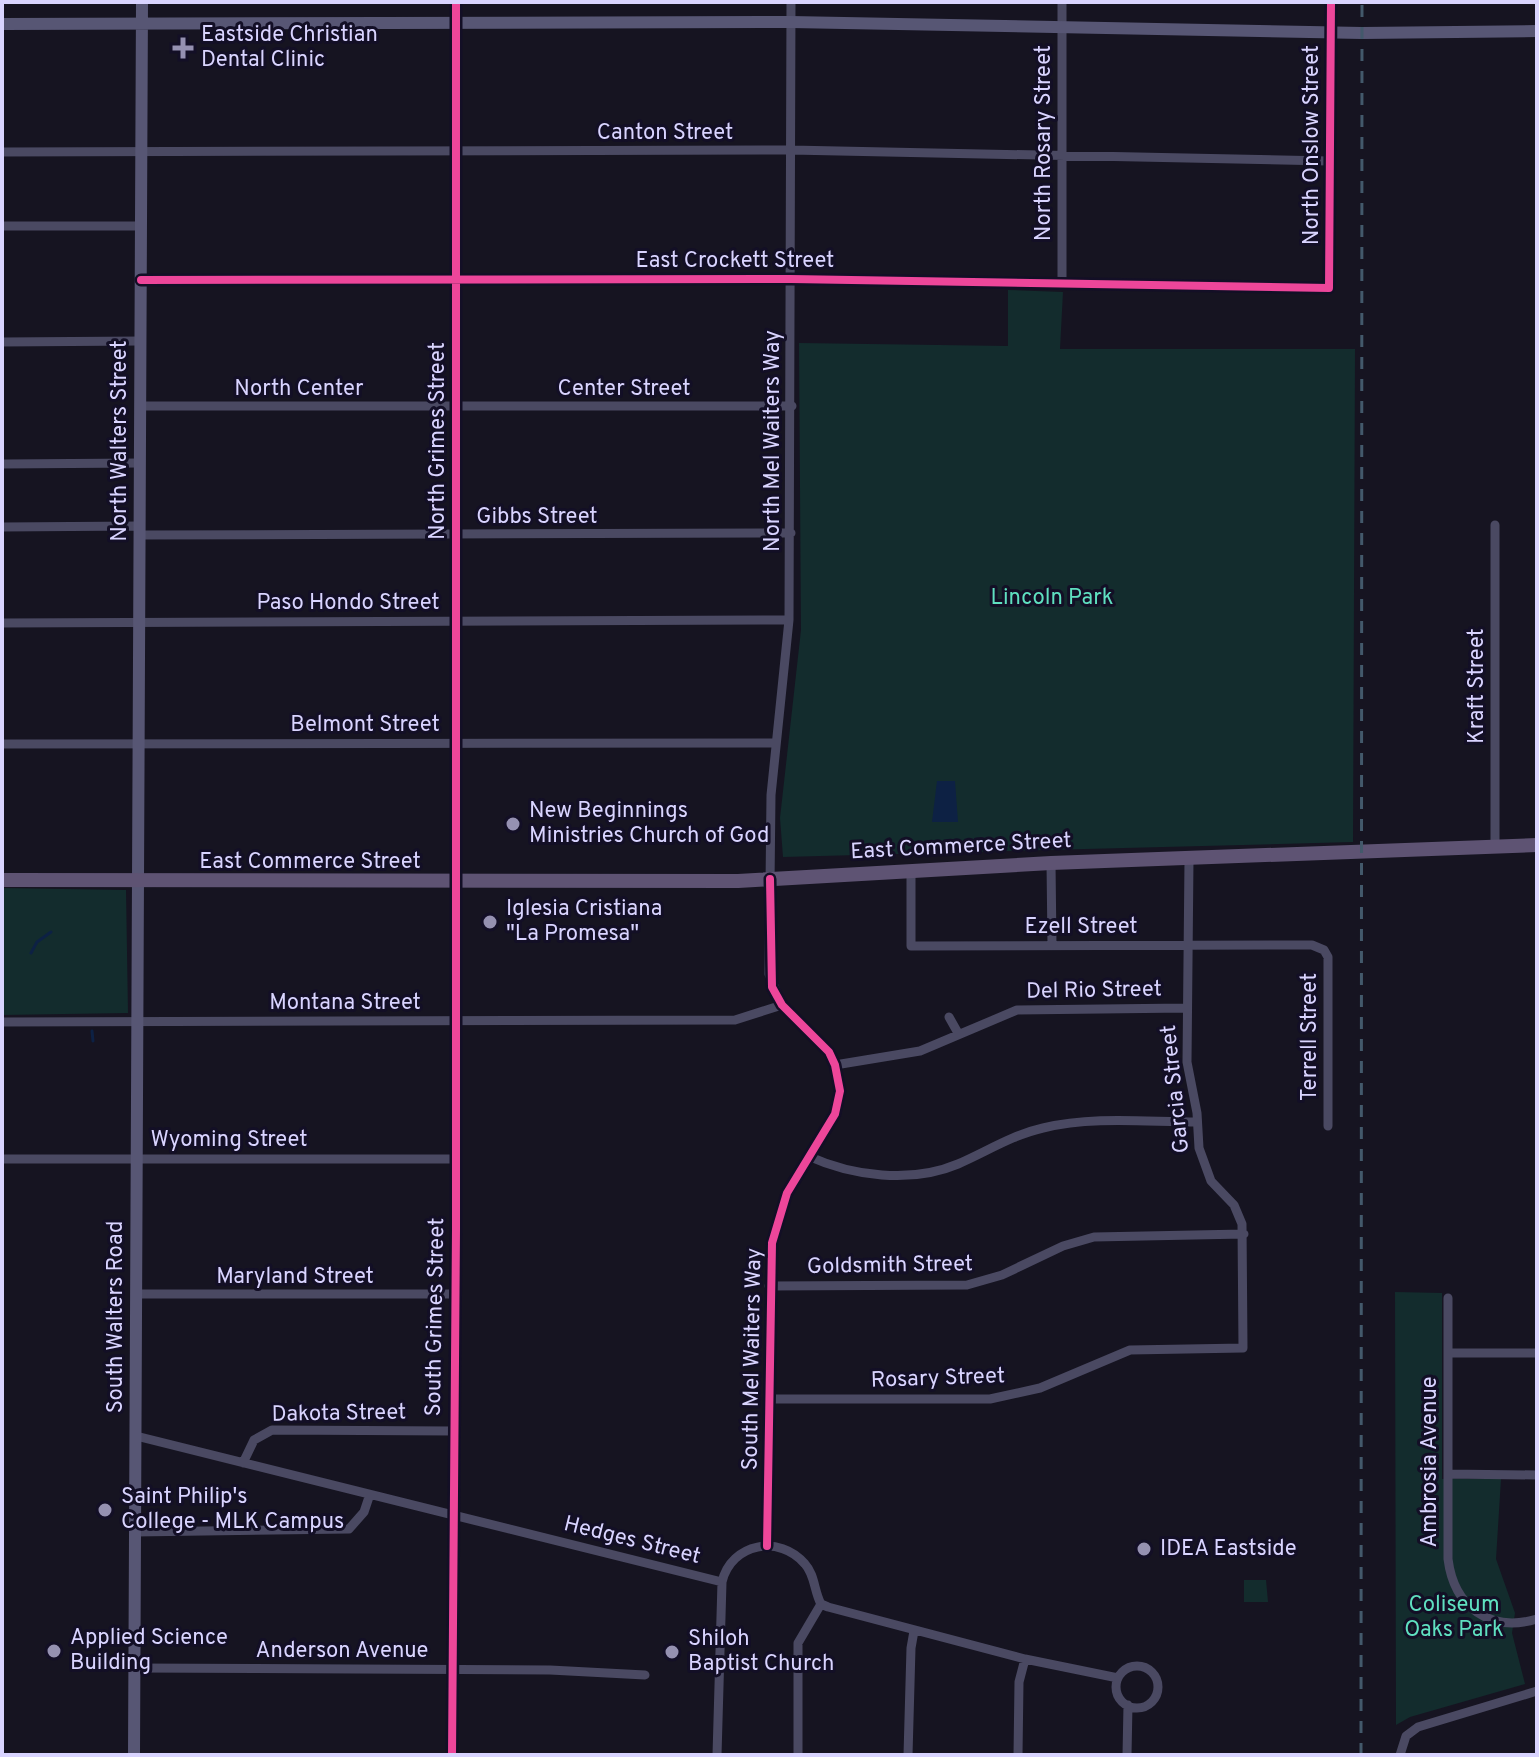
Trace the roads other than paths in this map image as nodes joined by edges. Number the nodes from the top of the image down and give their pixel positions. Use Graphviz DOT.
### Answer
graph roads {
  1 [pos="142,2"];
  2 [pos="456,2"];
  3 [pos="791,2"];
  4 [pos="1062,2"];
  5 [pos="1331,2"];
  6 [pos="791,22"];
  7 [pos="456,23"];
  8 [pos="2,24"];
  9 [pos="142,24"];
  10 [pos="1062,28"];
  11 [pos="1537,31"];
  12 [pos="1331,32"];
  13 [pos="791,150"];
  14 [pos="455,151"];
  15 [pos="2,152"];
  16 [pos="142,152"];
  17 [pos="1062,157"];
  18 [pos="1329,161"];
  19 [pos="2,226"];
  20 [pos="141,226"];
  21 [pos="455,279"];
  22 [pos="791,279"];
  23 [pos="141,280"];
  24 [pos="1062,285"];
  25 [pos="1329,288"];
  26 [pos="141,341"];
  27 [pos="2,342"];
  28 [pos="140,406"];
  29 [pos="792,406"];
  30 [pos="457,407"];
  31 [pos="140,463"];
  32 [pos="2,464"];
  33 [pos="1495,525"];
  34 [pos="2,527"];
  35 [pos="140,530"];
  36 [pos="791,533"];
  37 [pos="457,535"];
  38 [pos="789,620"];
  39 [pos="457,621"];
  40 [pos="139,622"];
  41 [pos="2,623"];
  42 [pos="139,743"];
  43 [pos="456,743"];
  44 [pos="776,743"];
  45 [pos="2,744"];
  46 [pos="1537,845"];
  47 [pos="1495,847"];
  48 [pos="1189,860"];
  49 [pos="1051,863"];
  50 [pos="911,871"];
  51 [pos="770,879"];
  52 [pos="2,880"];
  53 [pos="138,880"];
  54 [pos="454,880"];
  55 [pos="1052,945"];
  56 [pos="1189,945"];
  57 [pos="1324,950"];
  58 [pos="782,1005"];
  59 [pos="1186,1008"];
  60 [pos="949,1017"];
  61 [pos="454,1021"];
  62 [pos="2,1022"];
  63 [pos="137,1022"];
  64 [pos="958,1033"];
  65 [pos="835,1065"];
  66 [pos="1197,1122"];
  67 [pos="1328,1126"];
  68 [pos="808,1156"];
  69 [pos="137,1158"];
  70 [pos="2,1159"];
  71 [pos="456,1159"];
  72 [pos="1244,1234"];
  73 [pos="769,1286"];
  74 [pos="136,1294"];
  75 [pos="454,1294"];
  76 [pos="1448,1298"];
  77 [pos="1243,1348"];
  78 [pos="1448,1353"];
  79 [pos="1537,1353"];
  80 [pos="769,1399"];
  81 [pos="453,1431"];
  82 [pos="136,1436"];
  83 [pos="243,1463"];
  84 [pos="1448,1474"];
  85 [pos="1537,1475"];
  86 [pos="369,1497"];
  87 [pos="451,1513"];
  88 [pos="135,1532"];
  89 [pos="767,1546"];
  90 [pos="722,1582"];
  91 [pos="821,1604"];
  92 [pos="1537,1619"];
  93 [pos="914,1631"];
  94 [pos="1025,1659"];
  95 [pos="135,1668"];
  96 [pos="453,1670"];
  97 [pos="645,1675"];
  98 [pos="1118,1678"];
  99 [pos="1537,1691"];
  100 [pos="1128,1705"];
  101 [pos="134,1755"];
  102 [pos="452,1755"];
  103 [pos="717,1755"];
  104 [pos="798,1755"];
  105 [pos="908,1755"];
  106 [pos="1018,1755"];
  107 [pos="1127,1755"];
  108 [pos="1400,1755"];
  1 -- 9 [label="main road, North Walters Street"];
  2 -- 7 [label="street, North Grimes Street"];
  3 -- 6 [label="street, North Mel Waiters Way"];
  4 -- 10 [label="street, North Rosary Street"];
  5 -- 12 [label="street, North Onslow Street"];
  6 -- 7 [label="main road"];
  6 -- 10 [label="main road"];
  6 -- 13 [label="street, North Mel Waiters Way"];
  7 -- 9 [label="main road"];
  7 -- 14 [label="street, North Grimes Street"];
  8 -- 9 [label="main road"];
  9 -- 16 [label="main road, North Walters Street"];
  10 -- 12 [label="main road"];
  10 -- 17 [label="street, North Rosary Street"];
  11 -- 12 [label="main road"];
  12 -- 18 [label="street, North Onslow Street"];
  13 -- 14 [label="street, Canton Street"];
  13 -- 17 [label="street, Canton Street"];
  13 -- 22 [label="street, North Mel Waiters Way"];
  14 -- 16 [label="street, Canton Street"];
  14 -- 21 [label="street, North Grimes Street"];
  15 -- 16 [label="street, Canton Street"];
  16 -- 20 [label="main road, North Walters Street"];
  17 -- 18 [label="street, Canton Street"];
  17 -- 24 [label="street, North Rosary Street"];
  18 -- 25 [label="street, North Onslow Street"];
  19 -- 20 [label="street"];
  20 -- 23 [label="main road, North Walters Street"];
  21 -- 22 [label="street, East Crockett Street"];
  21 -- 23 [label="street, East Crockett Street"];
  21 -- 30 [label="street, North Grimes Street"];
  22 -- 24 [label="street, East Crockett Street"];
  22 -- 29 [label="street, North Mel Waiters Way"];
  23 -- 26 [label="main road, North Walters Street"];
  24 -- 25 [label="street, East Crockett Street"];
  26 -- 27 [label="street"];
  26 -- 28 [label="main road, North Walters Street"];
  28 -- 30 [label="street, North Center"];
  28 -- 31 [label="main road, North Walters Street"];
  29 -- 30 [label="street, Center Street"];
  29 -- 36 [label="street, North Mel Waiters Way"];
  30 -- 37 [label="street, North Grimes Street"];
  31 -- 32 [label="street"];
  31 -- 35 [label="main road, North Walters Street"];
  33 -- 47 [label="street, Kraft Street"];
  34 -- 35 [label="street, Gibbs Street"];
  35 -- 37 [label="street, Gibbs Street"];
  35 -- 40 [label="main road, North Walters Street"];
  36 -- 37 [label="street, Gibbs Street"];
  36 -- 38 [label="street, North Mel Waiters Way"];
  37 -- 39 [label="street, North Grimes Street"];
  38 -- 39 [label="street, Paso Hondo Street"];
  38 -- 44 [label="street, North Mel Waiters Way"];
  39 -- 40 [label="street, Paso Hondo Street"];
  39 -- 43 [label="street, North Grimes Street"];
  40 -- 41 [label="street, Paso Hondo Street"];
  40 -- 42 [label="main road, North Walters Street"];
  42 -- 43 [label="street, Belmont Street"];
  42 -- 45 [label="street, Belmont Street"];
  42 -- 53 [label="main road, North Walters Street"];
  43 -- 44 [label="street, Belmont Street"];
  43 -- 54 [label="street, North Grimes Street"];
  44 -- 51 [label="street, North Mel Waiters Way"];
  46 -- 47 [label="main road, East Commerce Street"];
  47 -- 48 [label="main road, East Commerce Street"];
  48 -- 49 [label="main road, East Commerce Street"];
  48 -- 56 [label="street, Garcia Street"];
  49 -- 50 [label="main road, East Commerce Street"];
  49 -- 55 [label="street"];
  50 -- 51 [label="main road, East Commerce Street"];
  50 -- 55 [label="street, Ezell Street"];
  51 -- 54 [label="main road, East Commerce Street"];
  51 -- 58 [label="street"];
  52 -- 53 [label="main road, East Commerce Street"];
  53 -- 54 [label="main road, East Commerce Street"];
  53 -- 63 [label="main road, South Walters Road"];
  54 -- 61 [label="street, South Grimes Street"];
  55 -- 56 [label="street, Ezell Street"];
  56 -- 57 [label="street, Ezell Street"];
  56 -- 59 [label="street, Garcia Street"];
  57 -- 67 [label="street, Terrell Street"];
  58 -- 61 [label="street, Montana Street"];
  58 -- 65 [label="street"];
  59 -- 64 [label="street, Del Rio Street"];
  59 -- 66 [label="street, Garcia Street"];
  60 -- 64 [label="street"];
  61 -- 63 [label="street, Montana Street"];
  61 -- 71 [label="street, South Grimes Street"];
  62 -- 63 [label="street, Montana Street"];
  63 -- 69 [label="main road, South Walters Road"];
  64 -- 65 [label="street, Del Rio Street"];
  65 -- 68 [label="street, South Mel Waiters Way"];
  66 -- 68 [label="street"];
  66 -- 72 [label="street, Garcia Street"];
  68 -- 73 [label="street, South Mel Waiters Way"];
  69 -- 70 [label="street, Wyoming Street"];
  69 -- 71 [label="street, Wyoming Street"];
  69 -- 74 [label="main road, South Walters Road"];
  71 -- 75 [label="street, South Grimes Street"];
  72 -- 73 [label="street, Goldsmith Street"];
  72 -- 77 [label="street, Garcia Street"];
  73 -- 80 [label="street, South Mel Waiters Way"];
  74 -- 75 [label="street, Maryland Street"];
  74 -- 82 [label="main road, South Walters Road"];
  75 -- 81 [label="street, South Grimes Street"];
  76 -- 78 [label="street, Ambrosia Avenue"];
  77 -- 80 [label="street, Rosary Street"];
  78 -- 79 [label="street"];
  78 -- 84 [label="street, Ambrosia Avenue"];
  80 -- 89 [label="street, South Mel Waiters Way"];
  81 -- 83 [label="street, Dakota Street"];
  81 -- 87 [label="street, South Grimes Street"];
  82 -- 83 [label="street, Hedges Street"];
  82 -- 88 [label="main road, South Walters Road"];
  83 -- 86 [label="street, Hedges Street"];
  84 -- 85 [label="street"];
  84 -- 92 [label="street, Ambrosia Avenue"];
  86 -- 87 [label="street, Hedges Street"];
  86 -- 88 [label="street"];
  87 -- 90 [label="street, Hedges Street"];
  87 -- 96 [label="street, South Grimes Street"];
  88 -- 95 [label="main road, South Walters Road"];
  89 -- 90 [label="street, Hedges Street"];
  89 -- 91 [label="street"];
  90 -- 103 [label="street"];
  91 -- 93 [label="street"];
  91 -- 104 [label="street"];
  93 -- 94 [label="street"];
  93 -- 105 [label="street"];
  94 -- 98 [label="street"];
  94 -- 106 [label="street"];
  95 -- 96 [label="street, Anderson Avenue"];
  95 -- 101 [label="main road, South Walters Road"];
  96 -- 97 [label="street, Anderson Avenue"];
  96 -- 102 [label="street, South Grimes Street"];
  98 -- 100 [label="street"];
  98 -- 100 [label="street"];
  99 -- 108 [label="street"];
  100 -- 107 [label="street"];
}
